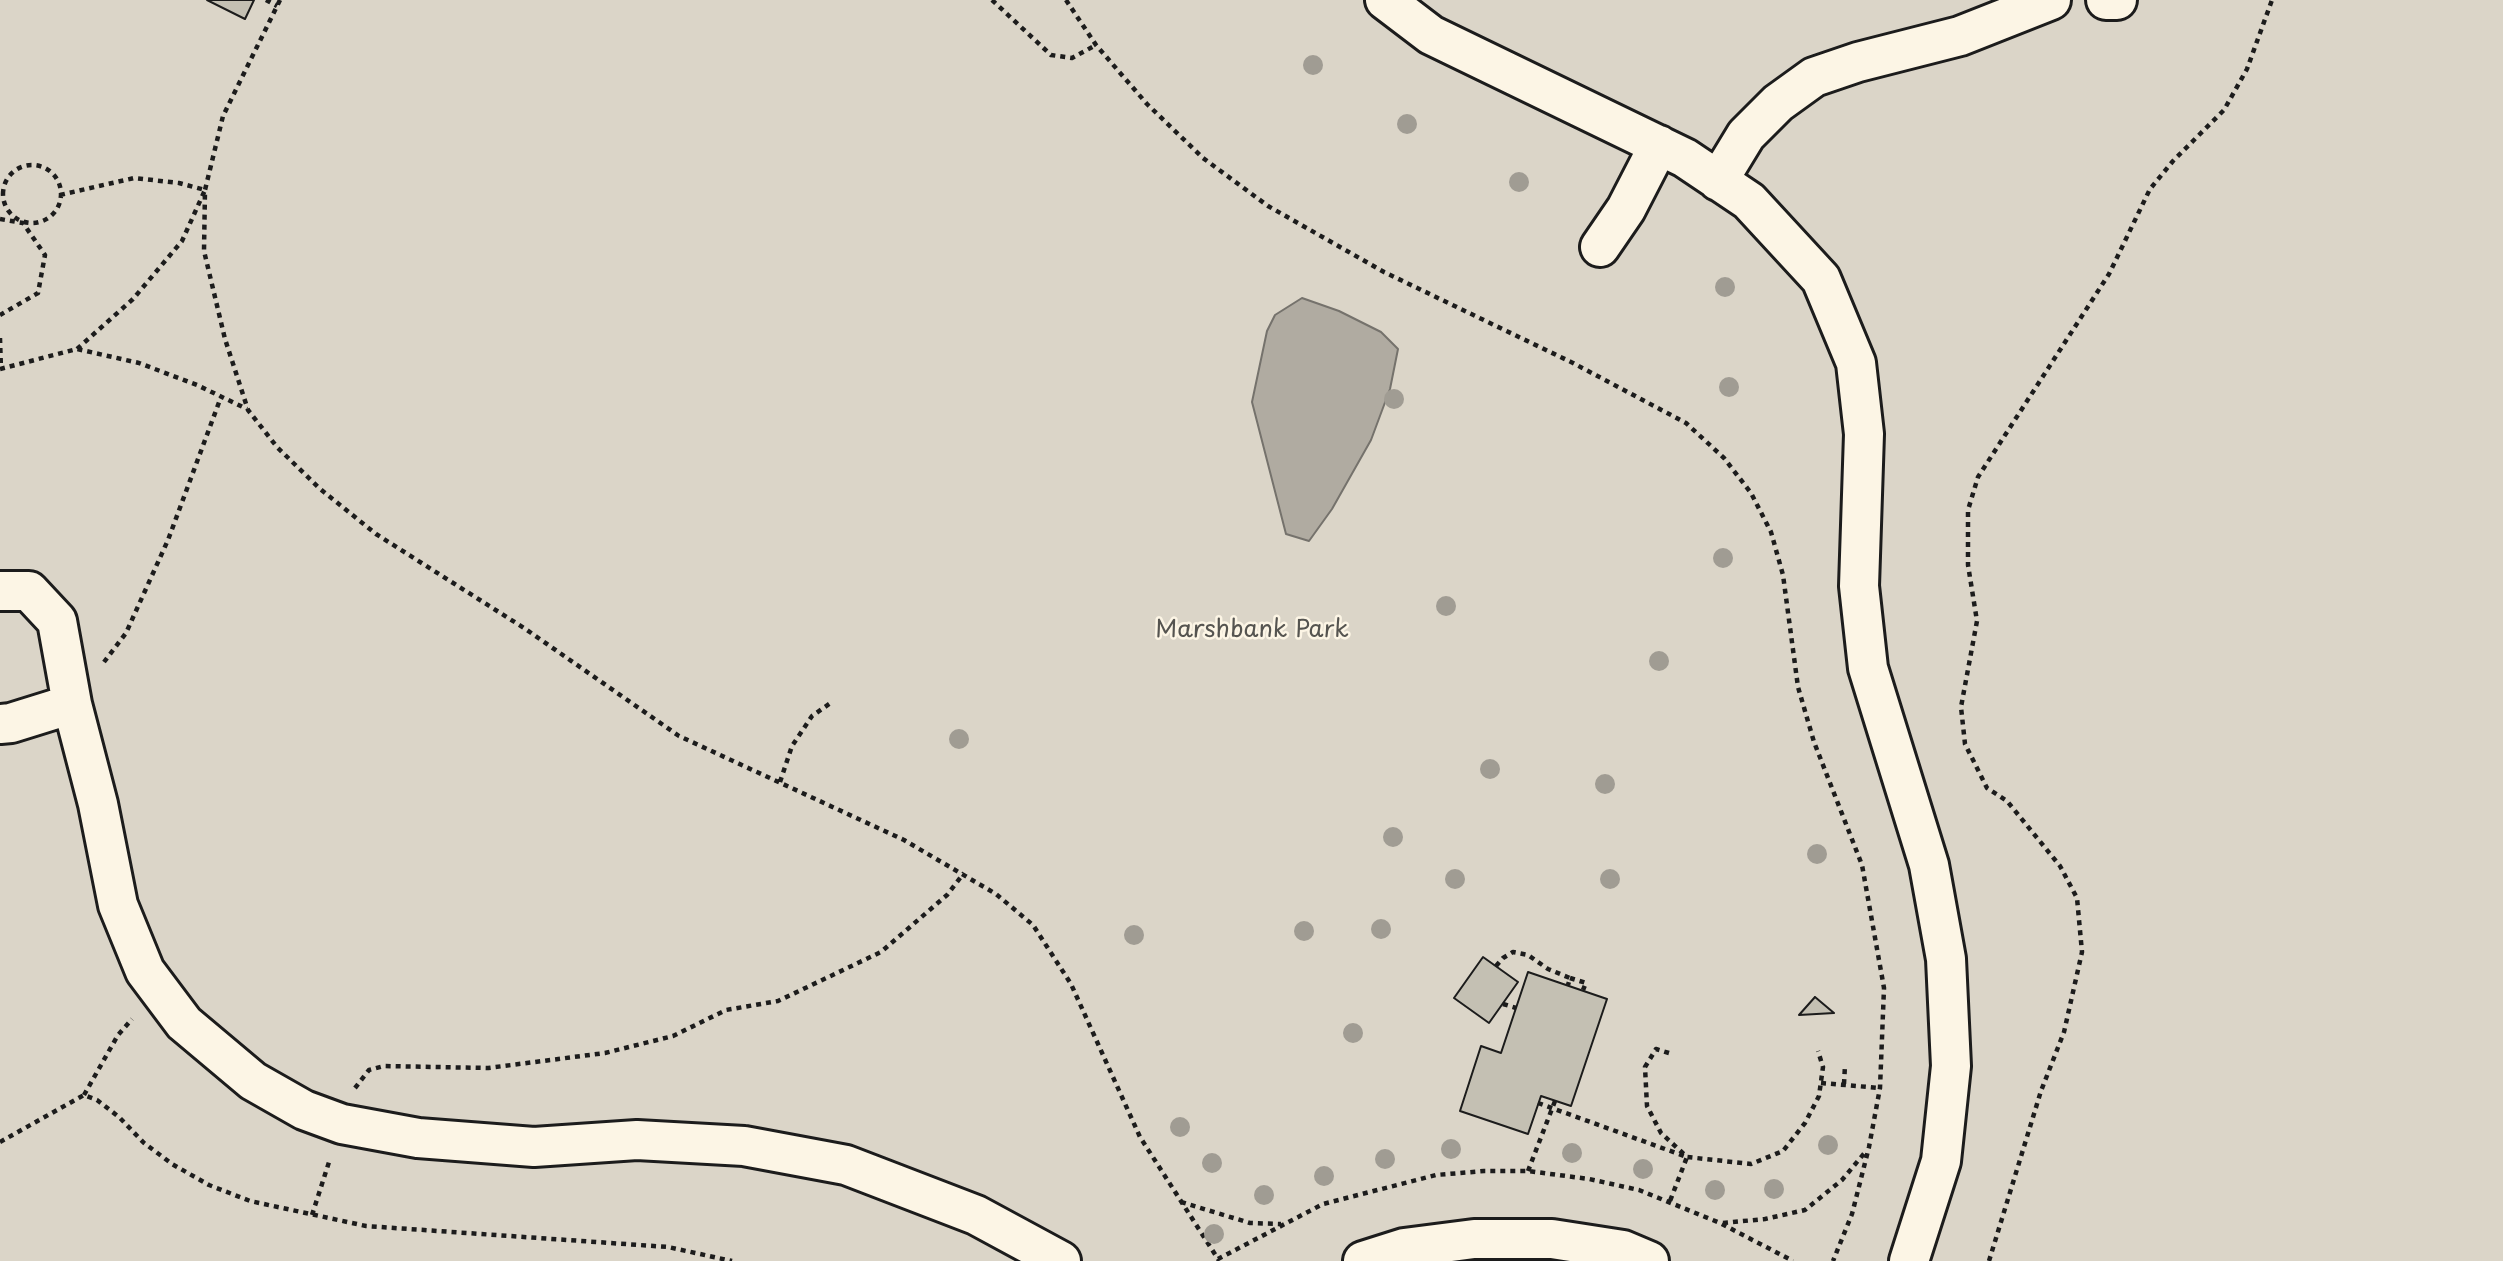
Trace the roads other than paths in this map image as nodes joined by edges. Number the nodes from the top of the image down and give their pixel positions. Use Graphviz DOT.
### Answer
graph roads {
  1 [pos="1385,0"];
  2 [pos="2051,0"];
  3 [pos="2106,0"];
  4 [pos="2117,0"];
  5 [pos="1659,145"];
  6 [pos="1718,181"];
  7 [pos="1600,247"];
  8 [pos="0,591"];
  9 [pos="72,704"];
  10 [pos="0,724"];
  11 [pos="1061,1261"];
  12 [pos="1363,1261"];
  13 [pos="1649,1261"];
  14 [pos="1909,1261"];
  1 -- 5 [label="lane"];
  2 -- 6 [label="lane"];
  3 -- 4 [label="lane"];
  5 -- 6 [label="lane"];
  5 -- 7 [label="lane"];
  6 -- 14 [label="lane"];
  8 -- 9 [label="lane"];
  9 -- 10 [label="lane"];
  9 -- 11 [label="lane"];
  12 -- 13 [label="lane"];
}
